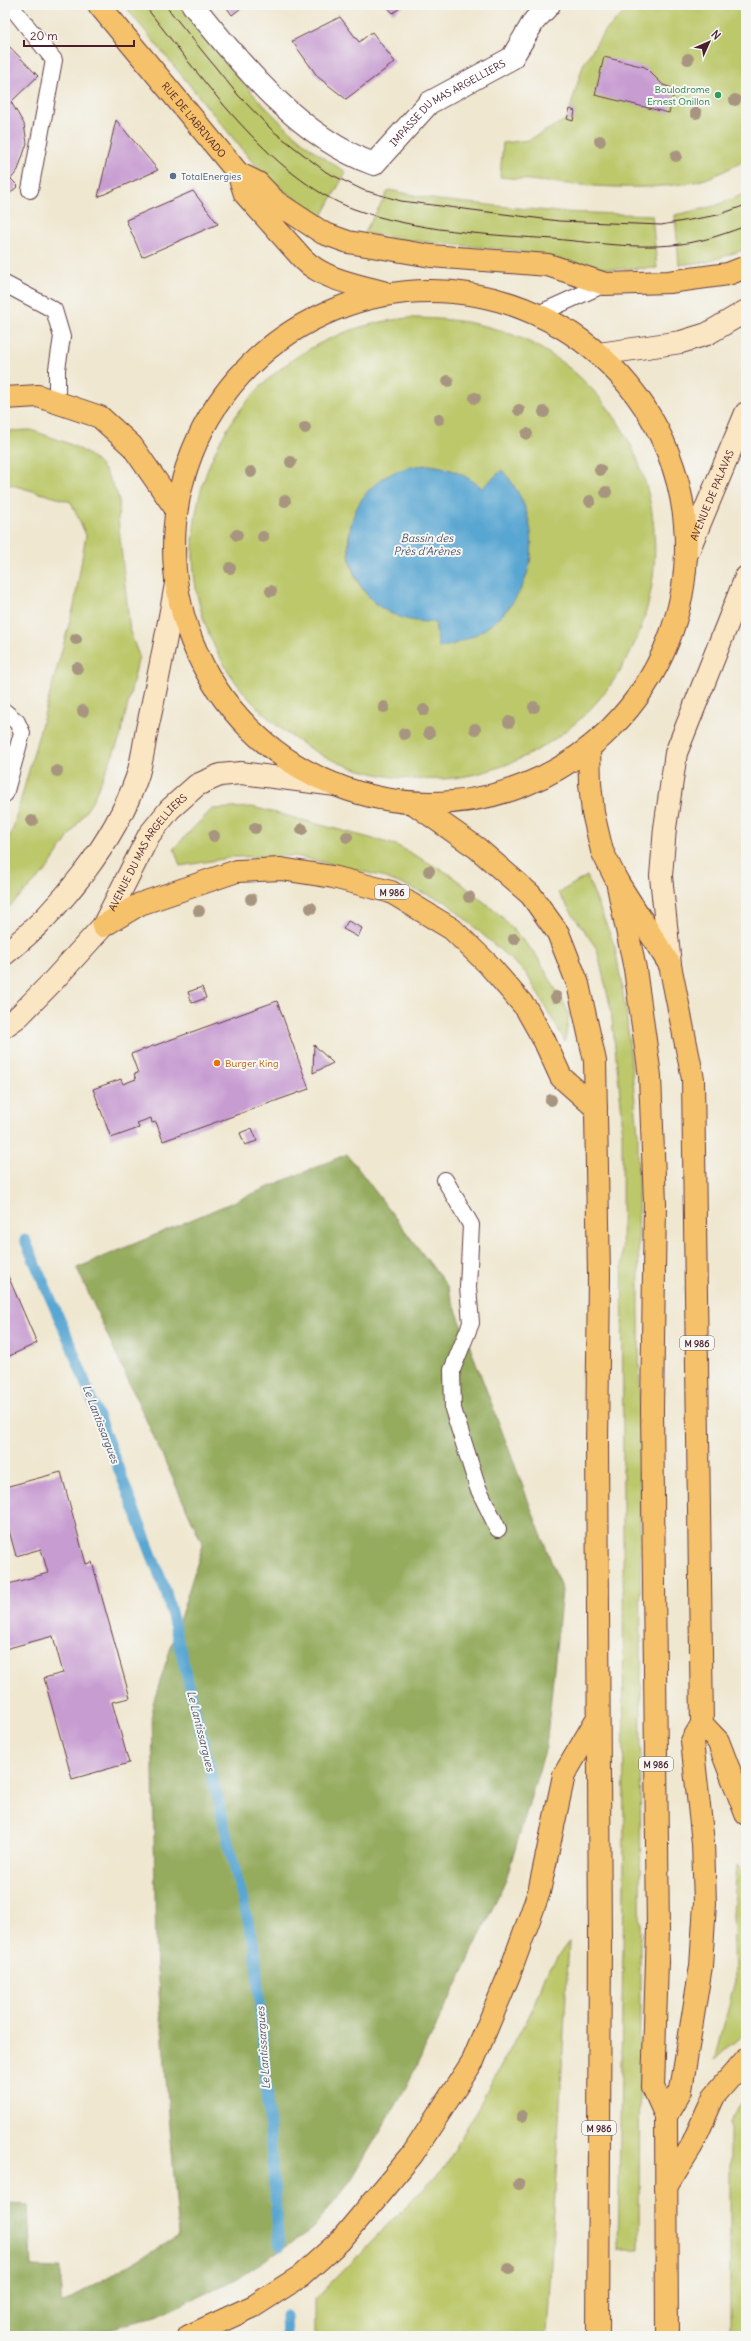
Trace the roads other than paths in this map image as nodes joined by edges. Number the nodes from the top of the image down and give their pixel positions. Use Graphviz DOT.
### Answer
graph roads {
  1 [pos="10,5"];
  2 [pos="99,5"];
  3 [pos="193,5"];
  4 [pos="549,5"];
  5 [pos="238,173"];
  6 [pos="30,190"];
  7 [pos="746,267"];
  8 [pos="5,284"];
  9 [pos="605,284"];
  10 [pos="386,293"];
  11 [pos="746,311"];
  12 [pos="538,314"];
  13 [pos="599,354"];
  14 [pos="5,398"];
  15 [pos="57,403"];
  16 [pos="746,413"];
  17 [pos="176,509"];
  18 [pos="686,556"];
  19 [pos="746,577"];
  20 [pos="176,584"];
  21 [pos="5,712"];
  22 [pos="589,748"];
  23 [pos="336,785"];
  24 [pos="5,794"];
  25 [pos="413,803"];
  26 [pos="617,881"];
  27 [pos="103,926"];
  28 [pos="5,954"];
  29 [pos="670,965"];
  30 [pos="5,1026"];
  31 [pos="596,1108"];
  32 [pos="445,1180"];
  33 [pos="498,1529"];
  34 [pos="598,1717"];
  35 [pos="702,1724"];
  36 [pos="746,1814"];
  37 [pos="746,2059"];
  38 [pos="666,2116"];
  39 [pos="666,2187"];
  40 [pos="598,2326"];
  41 [pos="667,2326"];
  42 [pos="189,2336"];
  1 -- 6 [label="lane"];
  2 -- 5 [label="main road, RUE DE L'ABRIVADO"];
  3 -- 4 [label="street, IMPASSE DU MAS ARGELLIERS"];
  5 -- 9 [label="main road"];
  5 -- 10 [label="main road, RUE DE L'ABRIVADO"];
  7 -- 9 [label="main road"];
  8 -- 15 [label="lane"];
  9 -- 12 [label="lane"];
  10 -- 12 [label="main road"];
  10 -- 17 [label="main road"];
  11 -- 13 [label="main road"];
  12 -- 13 [label="main road"];
  13 -- 18 [label="main road"];
  14 -- 15 [label="main road"];
  15 -- 17 [label="main road"];
  16 -- 18 [label="main road, AVENUE DE PALAVAS"];
  17 -- 20 [label="main road"];
  18 -- 22 [label="main road"];
  19 -- 29 [label="main road"];
  20 -- 23 [label="main road"];
  20 -- 28 [label="main road"];
  21 -- 24 [label="lane"];
  22 -- 25 [label="main road"];
  22 -- 26 [label="main road, M 986"];
  23 -- 25 [label="main road"];
  23 -- 27 [label="main road, AVENUE DU MAS ARGELLIERS"];
  25 -- 31 [label="main road, M 986"];
  26 -- 29 [label="main road, M 986"];
  26 -- 38 [label="main road, M 986"];
  27 -- 30 [label="main road, AVENUE DU MAS ARGELLIERS"];
  27 -- 31 [label="main road, M 986"];
  29 -- 35 [label="main road, M 986"];
  31 -- 34 [label="main road, M 986"];
  32 -- 33 [label="lane"];
  34 -- 40 [label="main road, M 986"];
  34 -- 42 [label="main road"];
  35 -- 36 [label="main road"];
  35 -- 38 [label="main road, M 986"];
  37 -- 39 [label="main road"];
  38 -- 39 [label="main road, M 986"];
  39 -- 41 [label="main road, M 986"];
}
